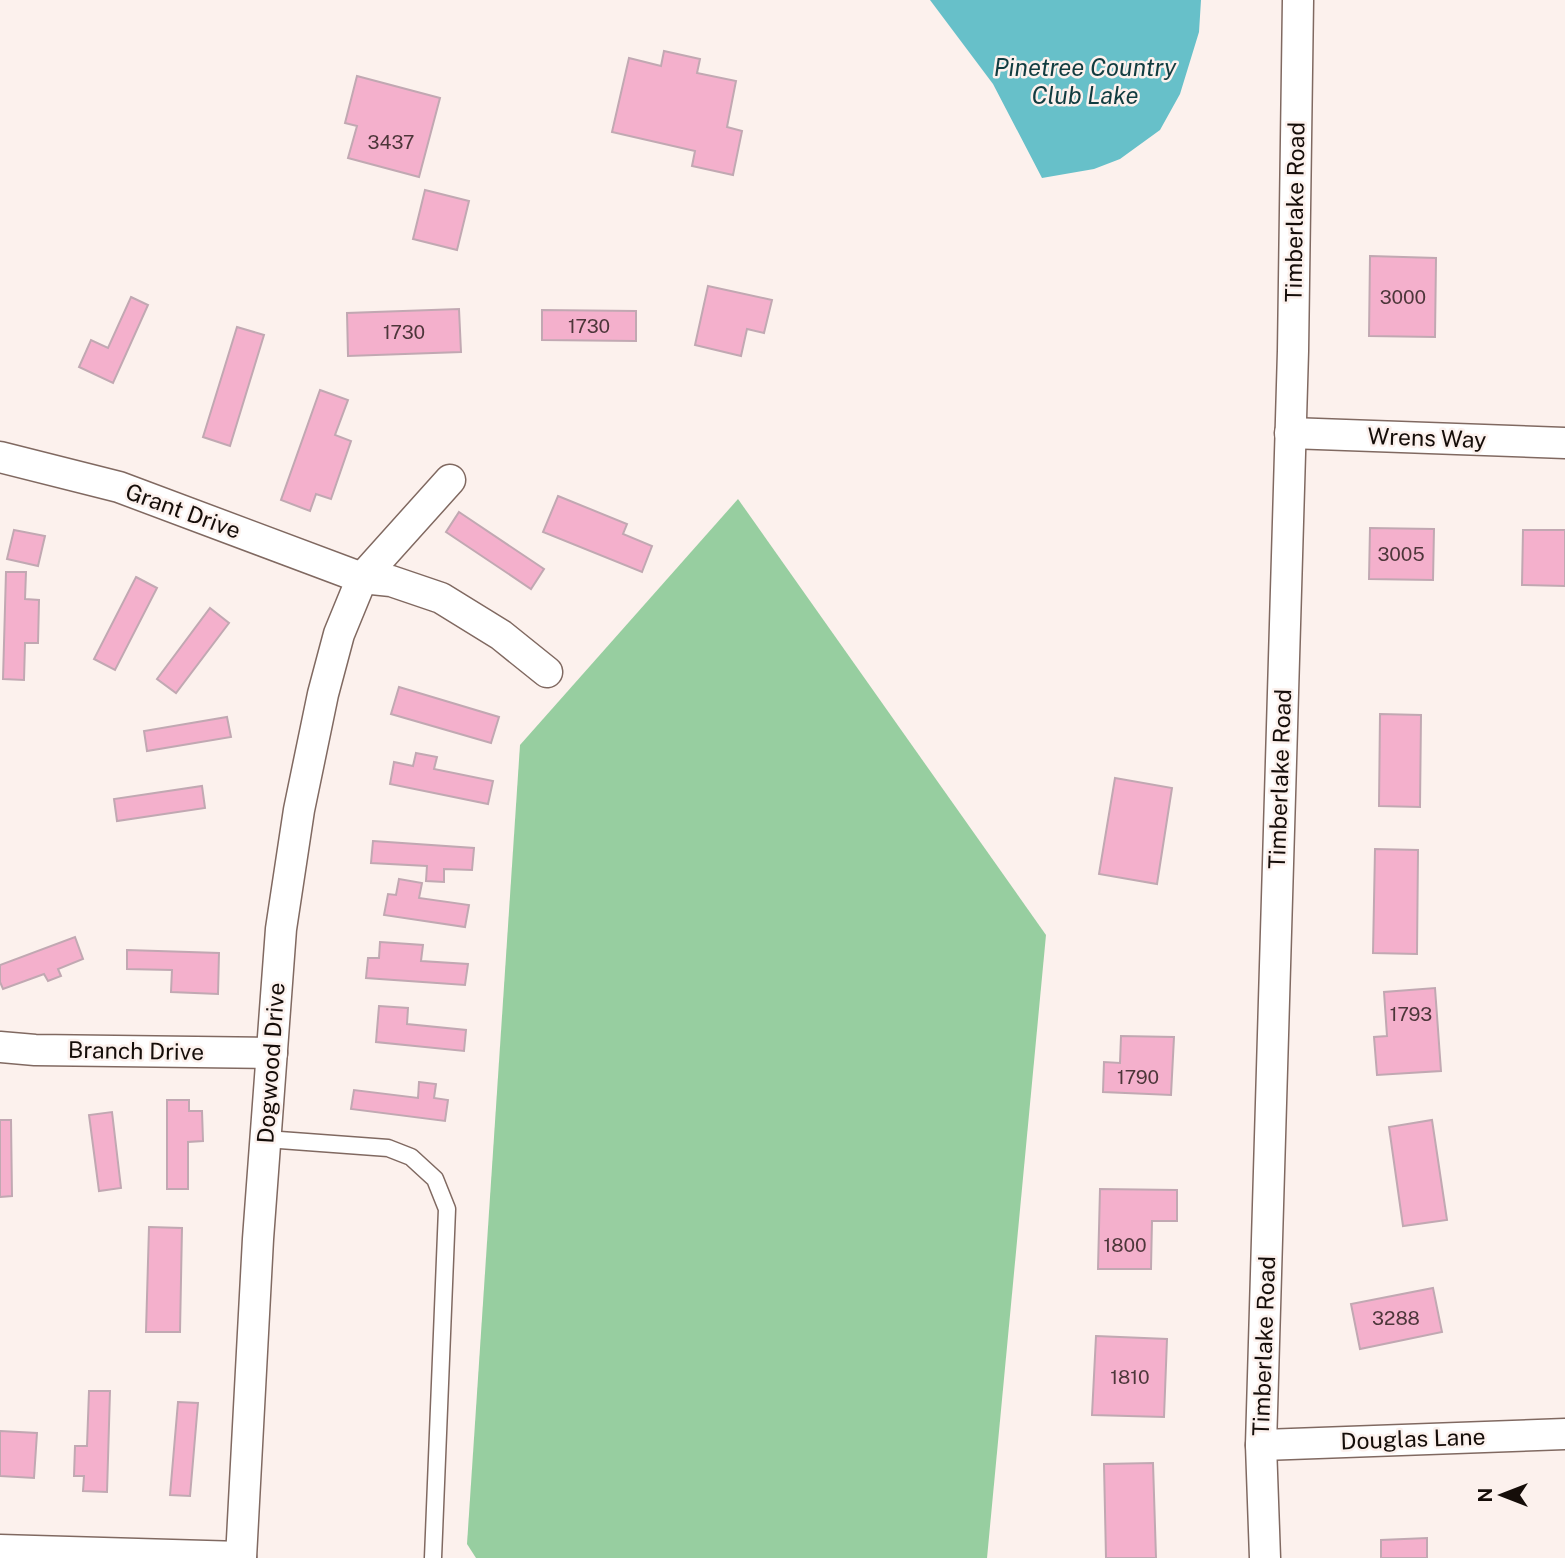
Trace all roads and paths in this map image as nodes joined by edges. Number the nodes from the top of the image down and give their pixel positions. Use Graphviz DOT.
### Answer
graph roads {
  1 [pos="1298,0"];
  2 [pos="1290,433"];
  3 [pos="1565,443"];
  4 [pos="0,457"];
  5 [pos="450,480"];
  6 [pos="362,578"];
  7 [pos="547,672"];
  8 [pos="0,1047"];
  9 [pos="272,1053"];
  10 [pos="266,1139"];
  11 [pos="1565,1434"];
  12 [pos="1261,1445"];
  13 [pos="0,1550"];
  14 [pos="241,1558"];
  15 [pos="433,1558"];
  16 [pos="1265,1558"];
  1 -- 2 [label="street, Timberlake Road"];
  2 -- 3 [label="street, Wrens Way"];
  2 -- 12 [label="street, Timberlake Road"];
  4 -- 6 [label="street, Grant Drive"];
  5 -- 6 [label="street, Dogwood Drive"];
  6 -- 7 [label="street"];
  6 -- 9 [label="street, Dogwood Drive"];
  8 -- 9 [label="street, Branch Drive"];
  9 -- 10 [label="street, Dogwood Drive"];
  10 -- 14 [label="street, Dogwood Drive"];
  10 -- 15 [label="lane"];
  11 -- 12 [label="street, Douglas Lane"];
  12 -- 16 [label="street, Timberlake Road"];
  13 -- 14 [label="street"];
}
